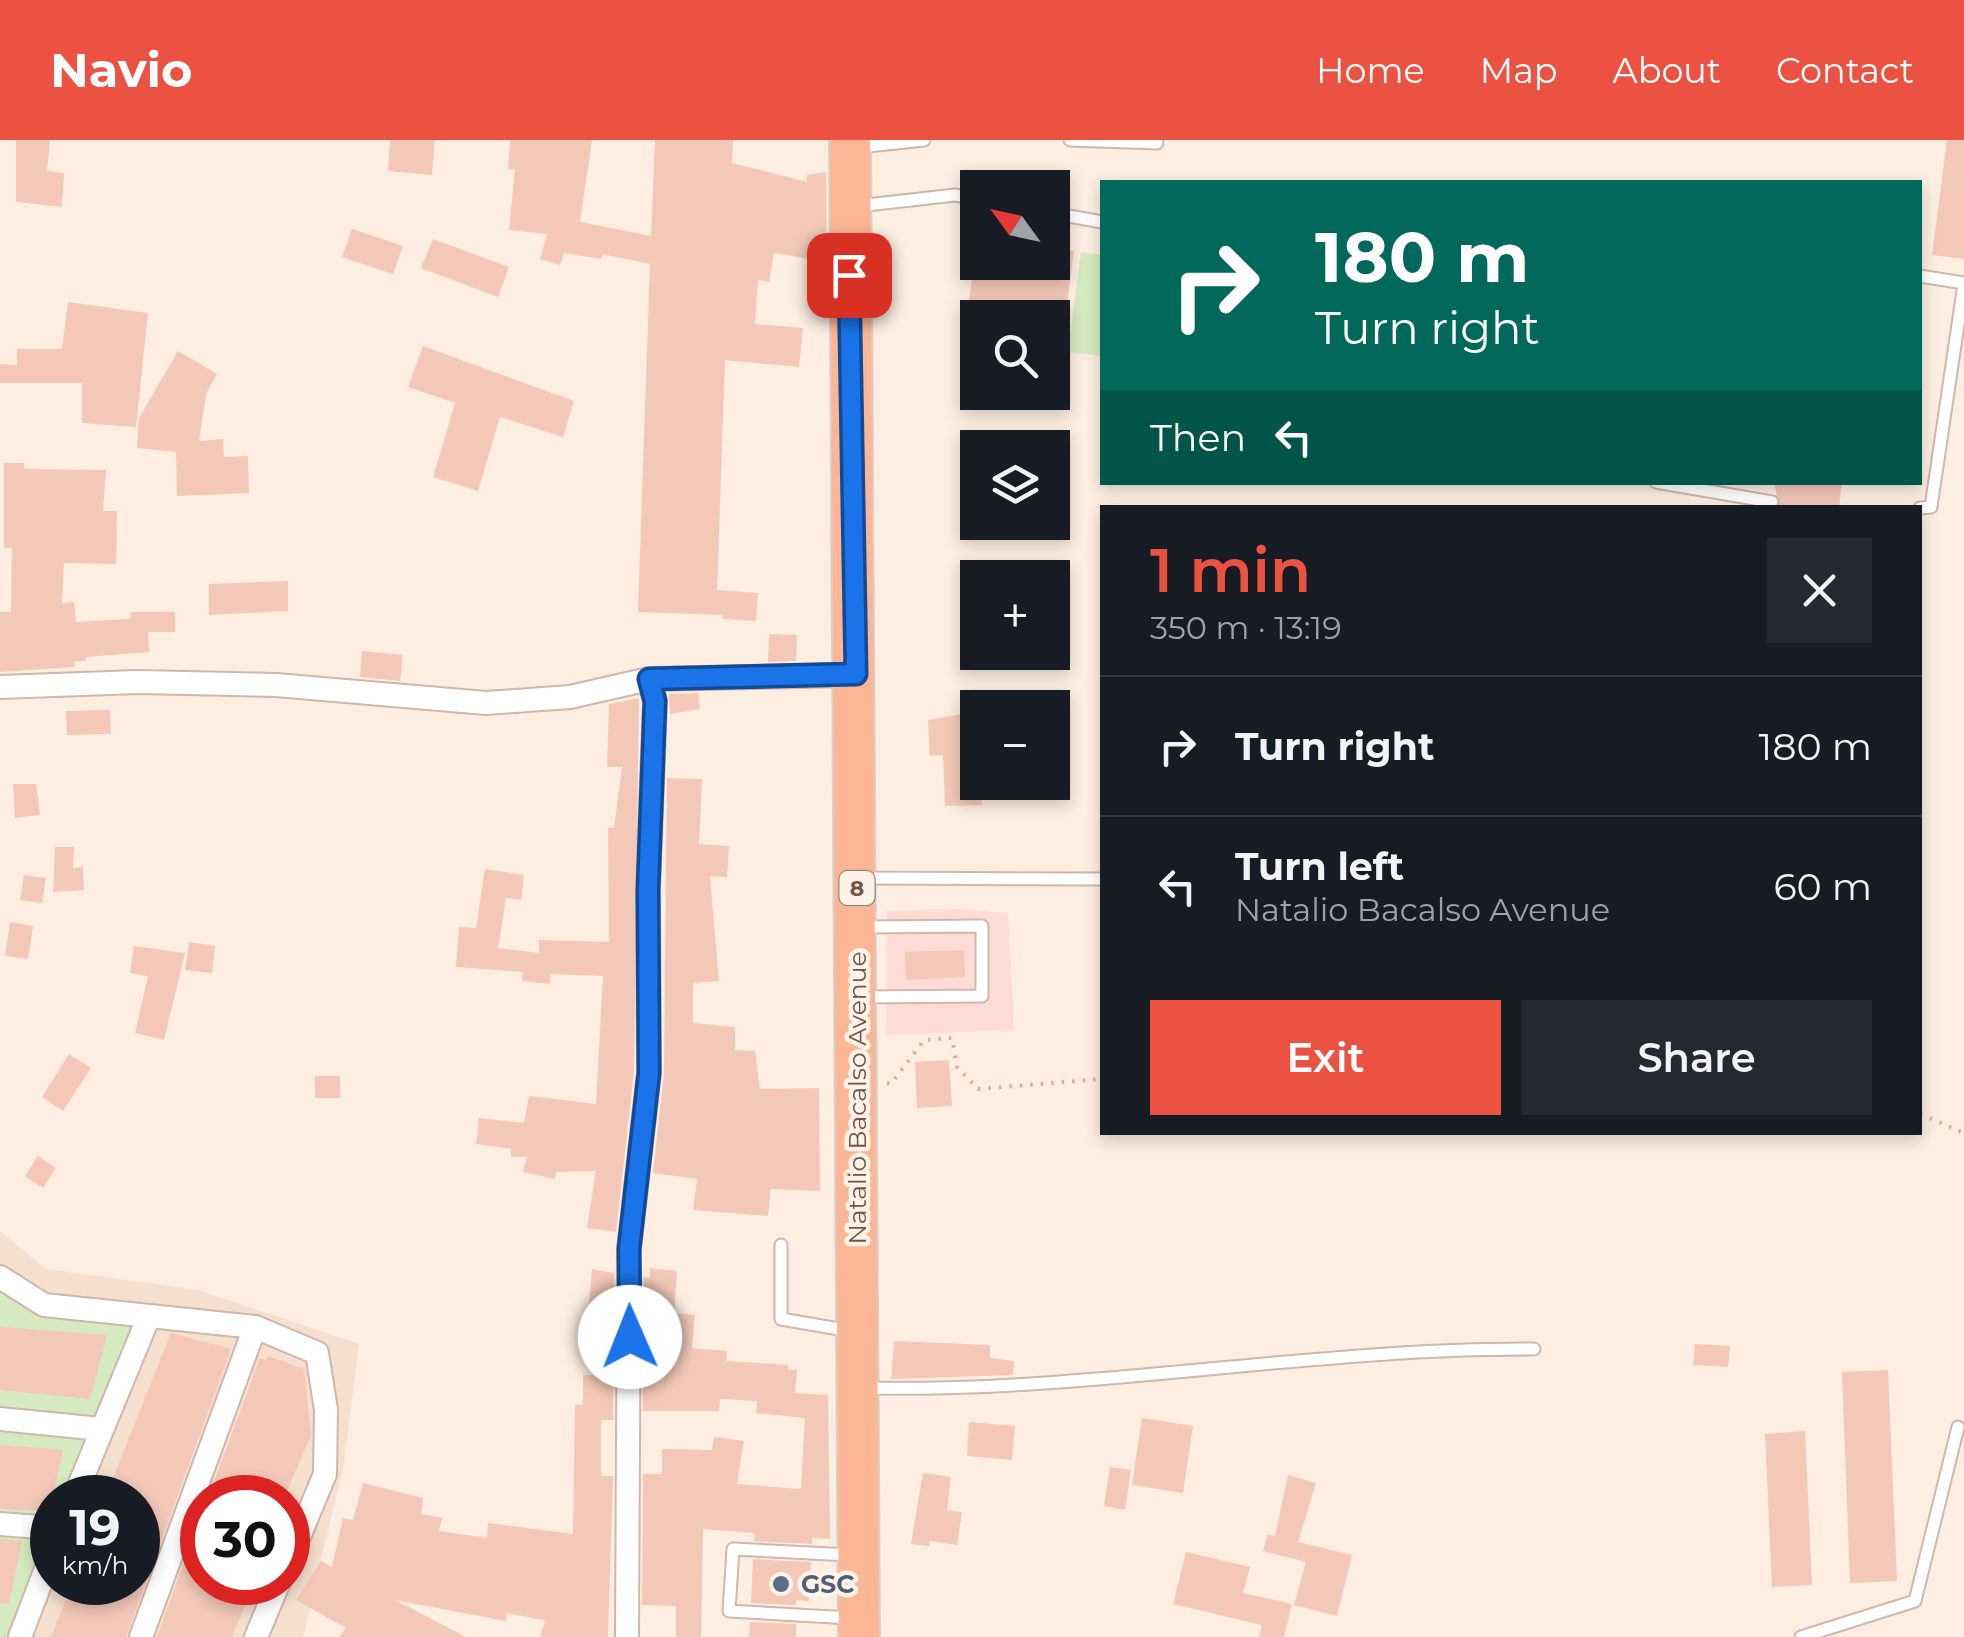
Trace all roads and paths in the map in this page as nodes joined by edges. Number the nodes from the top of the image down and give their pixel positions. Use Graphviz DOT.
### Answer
graph roads {
  1 [pos="924,140"];
  2 [pos="1070,140"];
  3 [pos="1157,143"];
  4 [pos="850,144"];
  5 [pos="960,196"];
  6 [pos="850,207"];
  7 [pos="1070,216"];
  8 [pos="1100,222"];
  9 [pos="1922,276"];
  10 [pos="1964,284"];
  11 [pos="1673,485"];
  12 [pos="1772,502"];
  13 [pos="1922,508"];
  14 [pos="856,674"];
  15 [pos="649,679"];
  16 [pos="0,687"];
  17 [pos="856,878"];
  18 [pos="1100,878"];
  19 [pos="857,927"];
  20 [pos="857,997"];
  21 [pos="858,1078"];
  22 [pos="1100,1078"];
  23 [pos="1922,1115"];
  24 [pos="1964,1133"];
  25 [pos="781,1245"];
  26 [pos="0,1277"];
  27 [pos="149,1316"];
  28 [pos="255,1327"];
  29 [pos="858,1332"];
  30 [pos="1534,1349"];
  31 [pos="858,1388"];
  32 [pos="0,1419"];
  33 [pos="1958,1427"];
  34 [pos="101,1429"];
  35 [pos="83,1475"];
  36 [pos="310,1510"];
  37 [pos="0,1524"];
  38 [pos="30,1526"];
  39 [pos="858,1556"];
  40 [pos="32,1605"];
  41 [pos="269,1605"];
  42 [pos="0,1623"];
  43 [pos="859,1628"];
  44 [pos="22,1631"];
  45 [pos="141,1637"];
  46 [pos="256,1637"];
  47 [pos="627,1637"];
  48 [pos="1802,1637"];
  1 -- 4 [label="lane"];
  2 -- 3 [label="lane"];
  4 -- 6 [label="highway, Natalio Bacalso Avenue / 8"];
  5 -- 6 [label="lane"];
  6 -- 14 [label="highway, Natalio Bacalso Avenue / 8"];
  7 -- 8 [label="lane"];
  9 -- 10 [label="lane"];
  10 -- 13 [label="lane"];
  11 -- 12 [label="lane"];
  14 -- 15 [label="street"];
  14 -- 17 [label="highway, Natalio Bacalso Avenue / 8"];
  15 -- 16 [label="street"];
  15 -- 47 [label="street"];
  17 -- 18 [label="lane"];
  17 -- 19 [label="highway, Natalio Bacalso Avenue / 8"];
  19 -- 20 [label="highway, Natalio Bacalso Avenue / 8"];
  19 -- 20 [label="lane"];
  20 -- 21 [label="highway, Natalio Bacalso Avenue / 8"];
  21 -- 22 [label="path"];
  21 -- 29 [label="highway, Natalio Bacalso Avenue / 8"];
  23 -- 24 [label="path"];
  25 -- 29 [label="lane"];
  26 -- 27 [label="street"];
  27 -- 28 [label="street"];
  27 -- 34 [label="street"];
  28 -- 36 [label="street"];
  28 -- 45 [label="street"];
  29 -- 31 [label="highway, Natalio Bacalso Avenue / 8"];
  30 -- 31 [label="lane"];
  31 -- 39 [label="highway, Natalio Bacalso Avenue / 8"];
  32 -- 34 [label="street"];
  33 -- 48 [label="lane"];
  34 -- 35 [label="street"];
  37 -- 38 [label="street"];
  39 -- 43 [label="highway, Natalio Bacalso Avenue / 8"];
  39 -- 43 [label="lane"];
  40 -- 44 [label="street"];
  41 -- 46 [label="street"];
  42 -- 44 [label="street"];
}
